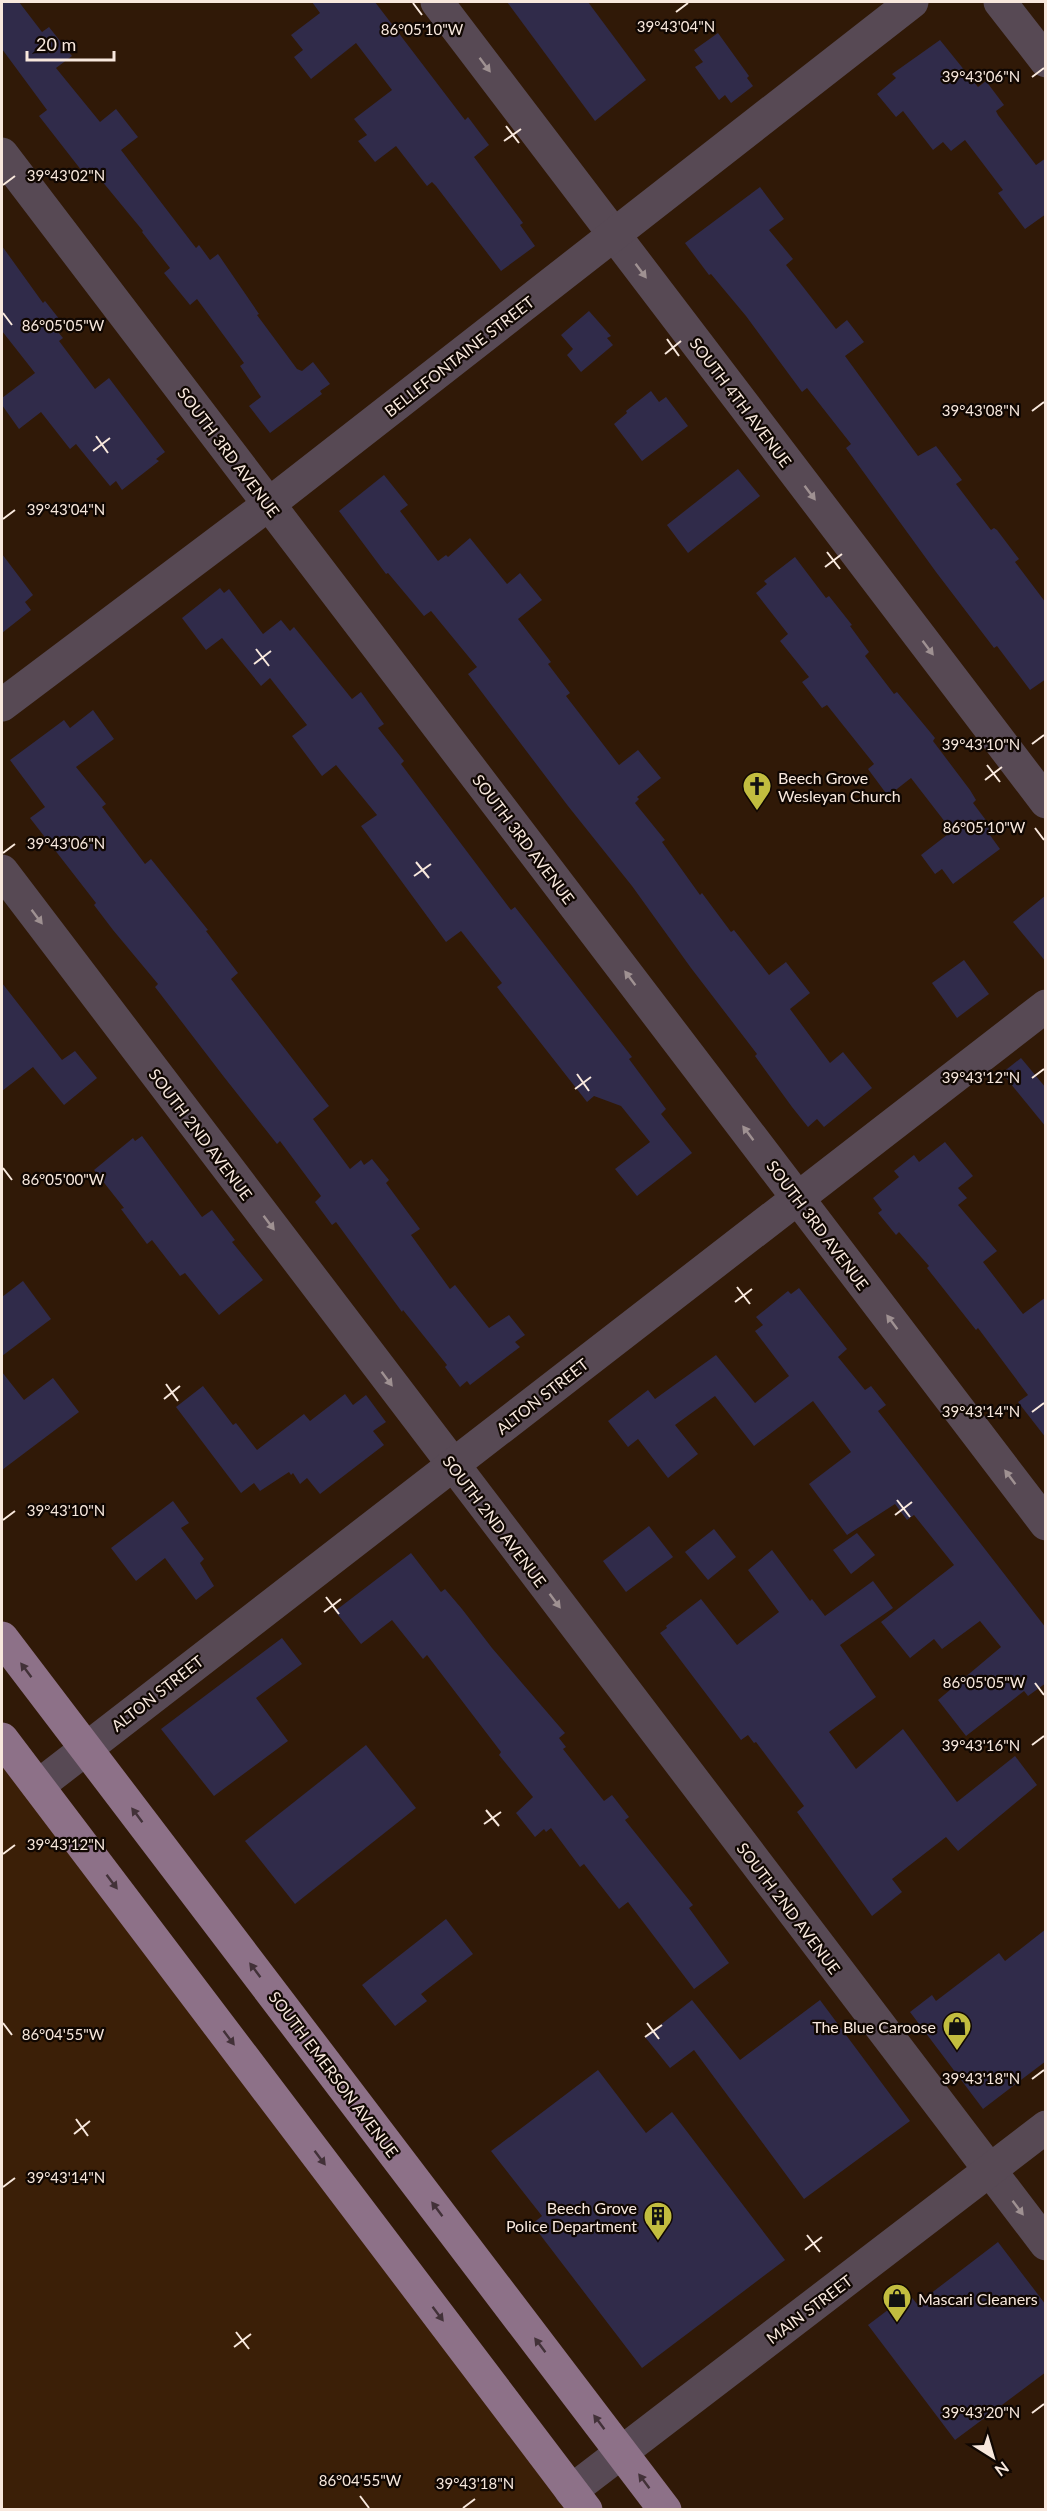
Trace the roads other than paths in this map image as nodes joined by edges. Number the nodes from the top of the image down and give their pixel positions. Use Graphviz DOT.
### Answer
graph roads {
  1 [pos="437,2"];
  2 [pos="912,2"];
  3 [pos="1000,2"];
  4 [pos="1046,61"];
  5 [pos="2,154"];
  6 [pos="614,236"];
  7 [pos="268,504"];
  8 [pos="2,705"];
  9 [pos="1046,802"];
  10 [pos="2,871"];
  11 [pos="1046,1006"];
  12 [pos="798,1198"];
  13 [pos="453,1466"];
  14 [pos="1046,1524"];
  15 [pos="2,1638"];
  16 [pos="2,1739"];
  17 [pos="86,1748"];
  18 [pos="38,1786"];
  19 [pos="1046,2127"];
  20 [pos="990,2171"];
  21 [pos="1046,2244"];
  22 [pos="622,2453"];
  23 [pos="579,2500"];
  24 [pos="665,2510"];
  1 -- 6 [label="street, SOUTH 4TH AVENUE, one-way"];
  2 -- 6 [label="street, BELLEFONTAINE STREET"];
  3 -- 4 [label="street"];
  5 -- 7 [label="street, SOUTH 3RD AVENUE"];
  6 -- 7 [label="street, BELLEFONTAINE STREET"];
  6 -- 9 [label="street, SOUTH 4TH AVENUE, one-way"];
  7 -- 8 [label="street, BELLEFONTAINE STREET"];
  12 -- 7 [label="street, SOUTH 3RD AVENUE, one-way"];
  10 -- 13 [label="street, SOUTH 2ND AVENUE, one-way"];
  11 -- 12 [label="street, ALTON STREET"];
  12 -- 13 [label="street, ALTON STREET"];
  14 -- 12 [label="street, SOUTH 3RD AVENUE, one-way"];
  13 -- 17 [label="street, ALTON STREET"];
  13 -- 20 [label="street, SOUTH 2ND AVENUE, one-way"];
  17 -- 15 [label="main road, SOUTH EMERSON AVENUE, one-way"];
  16 -- 18 [label="main road"];
  17 -- 18 [label="street, ALTON STREET"];
  22 -- 17 [label="main road, SOUTH EMERSON AVENUE, one-way"];
  18 -- 23 [label="main road, one-way"];
  19 -- 20 [label="street, MAIN STREET"];
  20 -- 21 [label="street, SOUTH 2ND AVENUE, one-way"];
  20 -- 22 [label="street, MAIN STREET"];
  22 -- 23 [label="street, MAIN STREET"];
  24 -- 22 [label="main road, SOUTH EMERSON AVENUE, one-way"];
}
